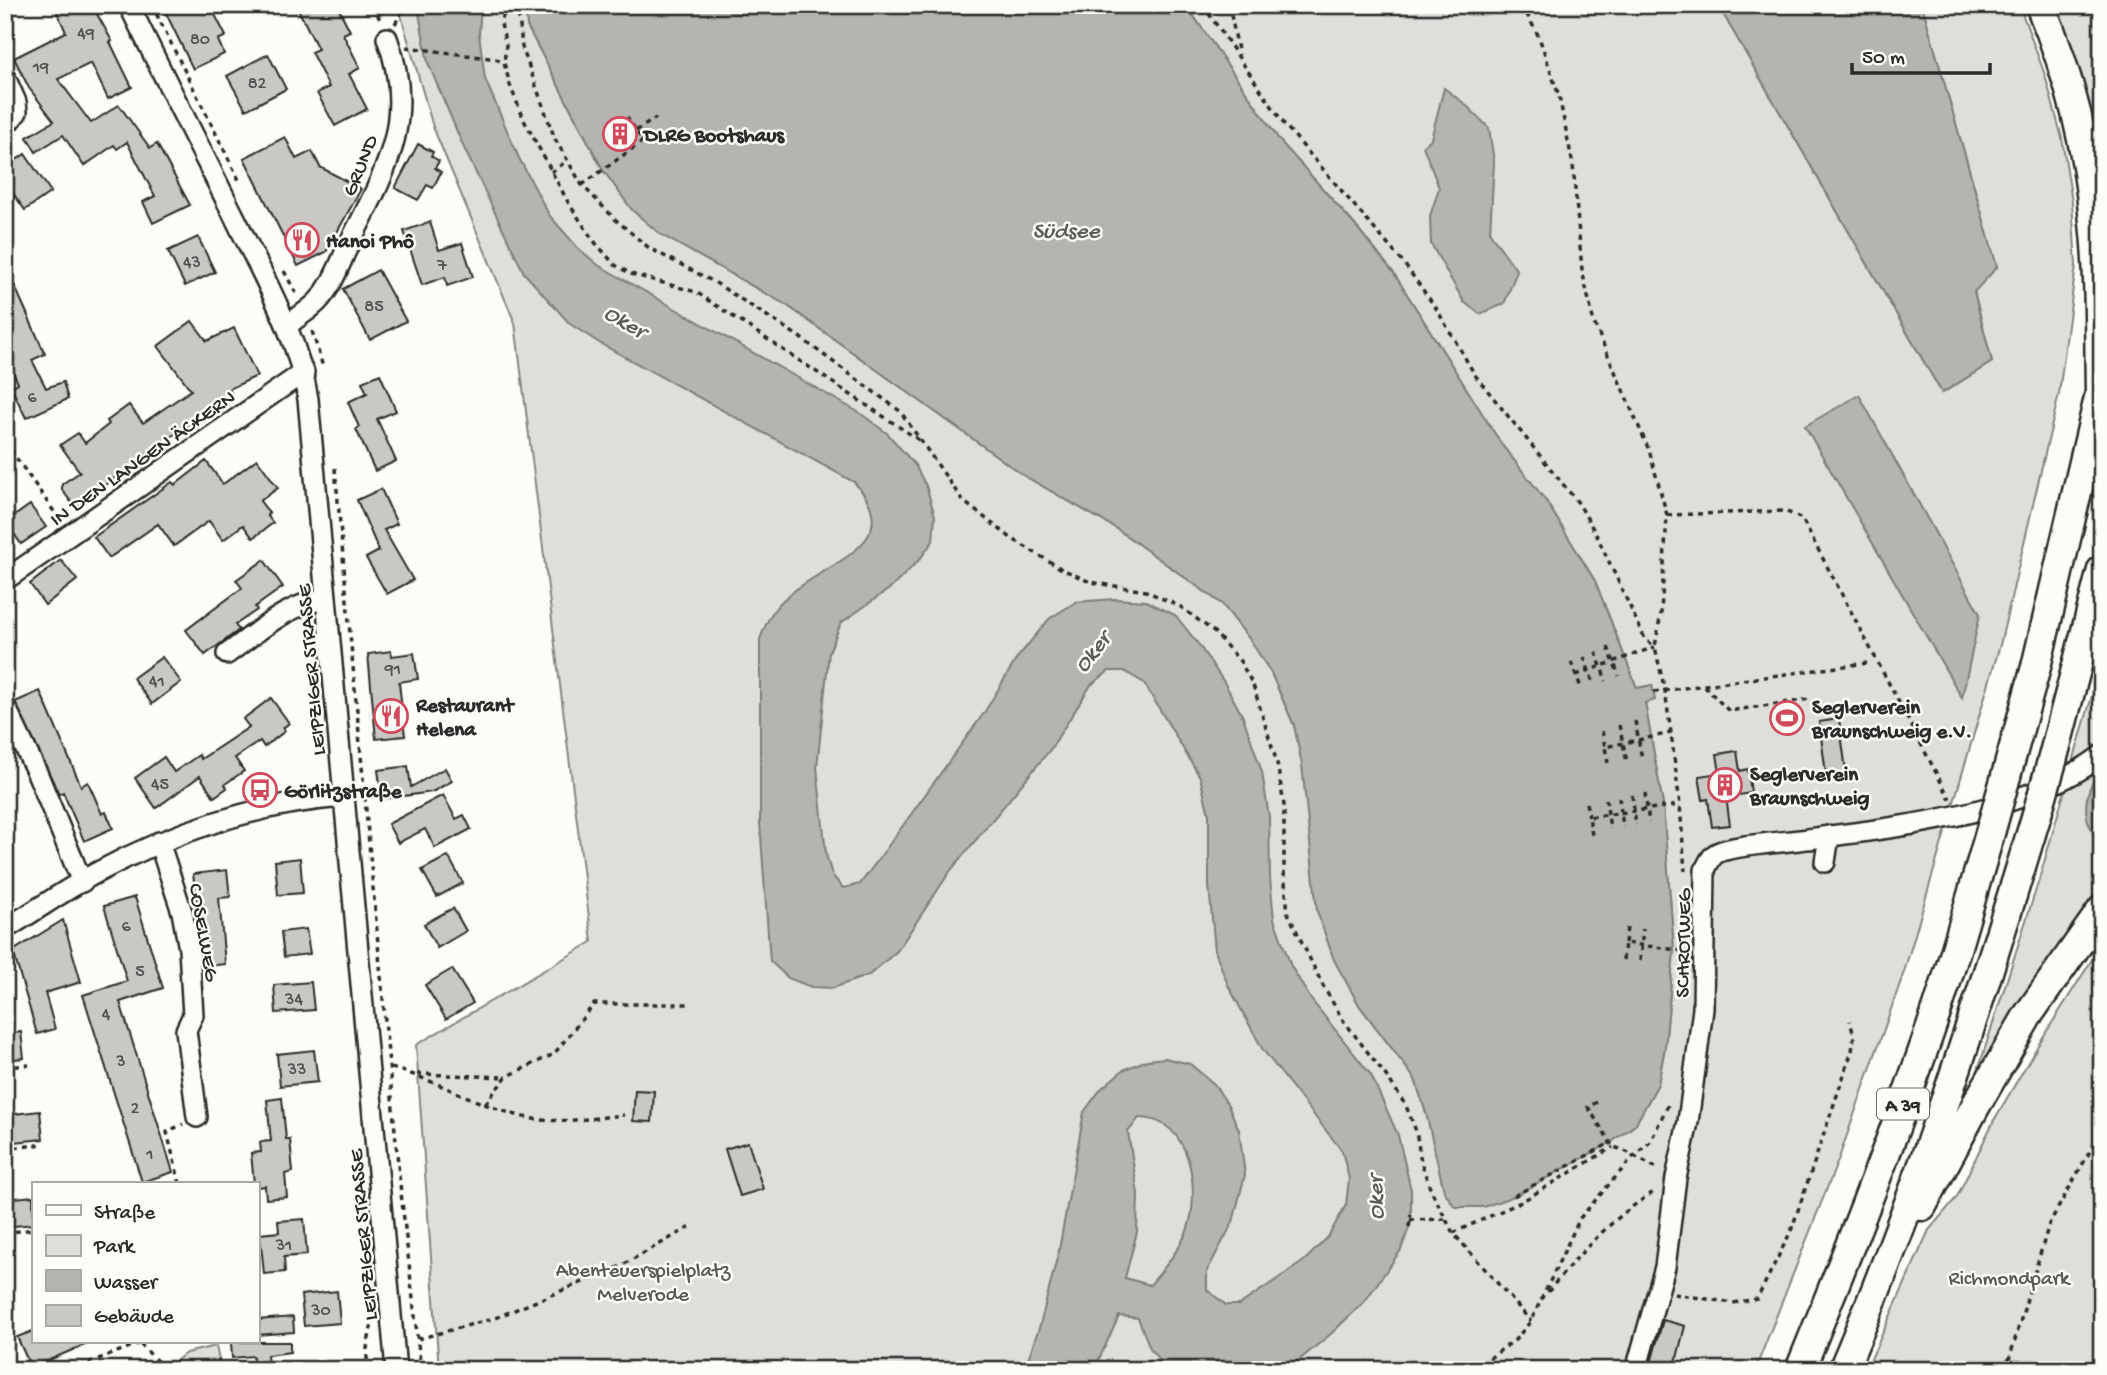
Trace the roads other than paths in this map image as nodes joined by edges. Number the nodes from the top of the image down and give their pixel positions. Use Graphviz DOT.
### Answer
graph roads {
  1 [pos="129,5"];
  2 [pos="2040,5"];
  3 [pos="387,38"];
  4 [pos="5,77"];
  5 [pos="11,119"];
  6 [pos="287,326"];
  7 [pos="304,372"];
  8 [pos="2101,389"];
  9 [pos="2102,570"];
  10 [pos="5,580"];
  11 [pos="326,599"];
  12 [pos="228,654"];
  13 [pos="8,712"];
  14 [pos="2102,755"];
  15 [pos="344,797"];
  16 [pos="1829,836"];
  17 [pos="159,842"];
  18 [pos="1825,862"];
  19 [pos="82,882"];
  20 [pos="2102,910"];
  21 [pos="5,929"];
  22 [pos="197,1117"];
  23 [pos="1871,1304"];
  24 [pos="396,1370"];
  25 [pos="1636,1370"];
  26 [pos="1800,1370"];
  27 [pos="1843,1370"];
  1 -- 6 [label="street, LEIPZIGER STRASSE"];
  2 -- 8 [label="highway"];
  3 -- 6 [label="street, GRUND"];
  4 -- 5 [label="street"];
  6 -- 7 [label="street, LEIPZIGER STRASSE"];
  7 -- 10 [label="street, IN DEN LANGEN ÄCKERN"];
  7 -- 11 [label="street, LEIPZIGER STRASSE"];
  8 -- 26 [label="highway, A 39, bridge"];
  9 -- 23 [label="highway, A 39, bridge"];
  11 -- 12 [label="street"];
  11 -- 15 [label="street, LEIPZIGER STRASSE"];
  13 -- 19 [label="street"];
  14 -- 16 [label="street, SCHROTWEG"];
  15 -- 17 [label="street"];
  15 -- 24 [label="street, LEIPZIGER STRASSE"];
  16 -- 18 [label="street"];
  16 -- 25 [label="street, SCHROTWEG"];
  17 -- 19 [label="street"];
  17 -- 22 [label="street, COSELWEG"];
  19 -- 21 [label="street"];
  20 -- 23 [label="highway"];
  23 -- 27 [label="highway, A 39"];
}
